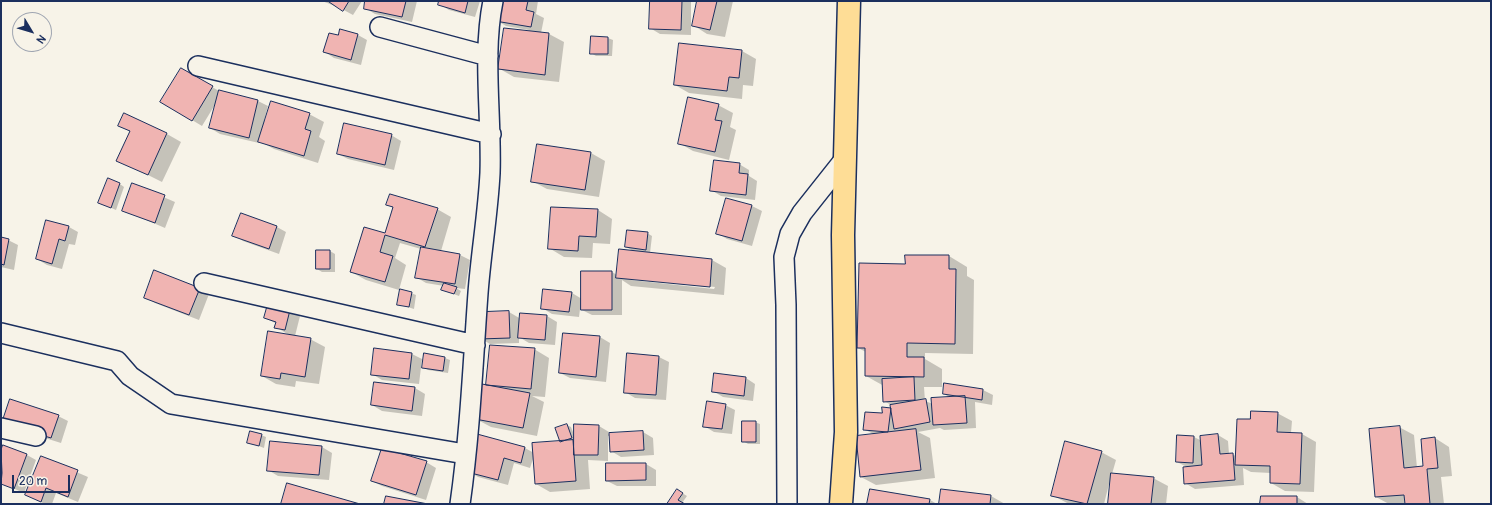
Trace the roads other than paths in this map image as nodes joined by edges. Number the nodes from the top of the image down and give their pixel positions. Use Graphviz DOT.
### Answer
graph roads {
  1 [pos="493,1"];
  2 [pos="848,1"];
  3 [pos="380,27"];
  4 [pos="488,56"];
  5 [pos="198,66"];
  6 [pos="491,134"];
  7 [pos="844,160"];
  8 [pos="204,283"];
  9 [pos="1,333"];
  10 [pos="475,345"];
  11 [pos="1,428"];
  12 [pos="36,436"];
  13 [pos="465,454"];
  14 [pos="460,504"];
  15 [pos="787,504"];
  16 [pos="841,504"];
  1 -- 4 [label="street"];
  2 -- 7 [label="main road"];
  3 -- 4 [label="street"];
  4 -- 6 [label="street"];
  5 -- 6 [label="street"];
  6 -- 10 [label="street"];
  7 -- 15 [label="street"];
  7 -- 16 [label="main road"];
  8 -- 10 [label="street"];
  9 -- 13 [label="street"];
  10 -- 13 [label="street"];
  11 -- 12 [label="street"];
  13 -- 14 [label="street"];
}
